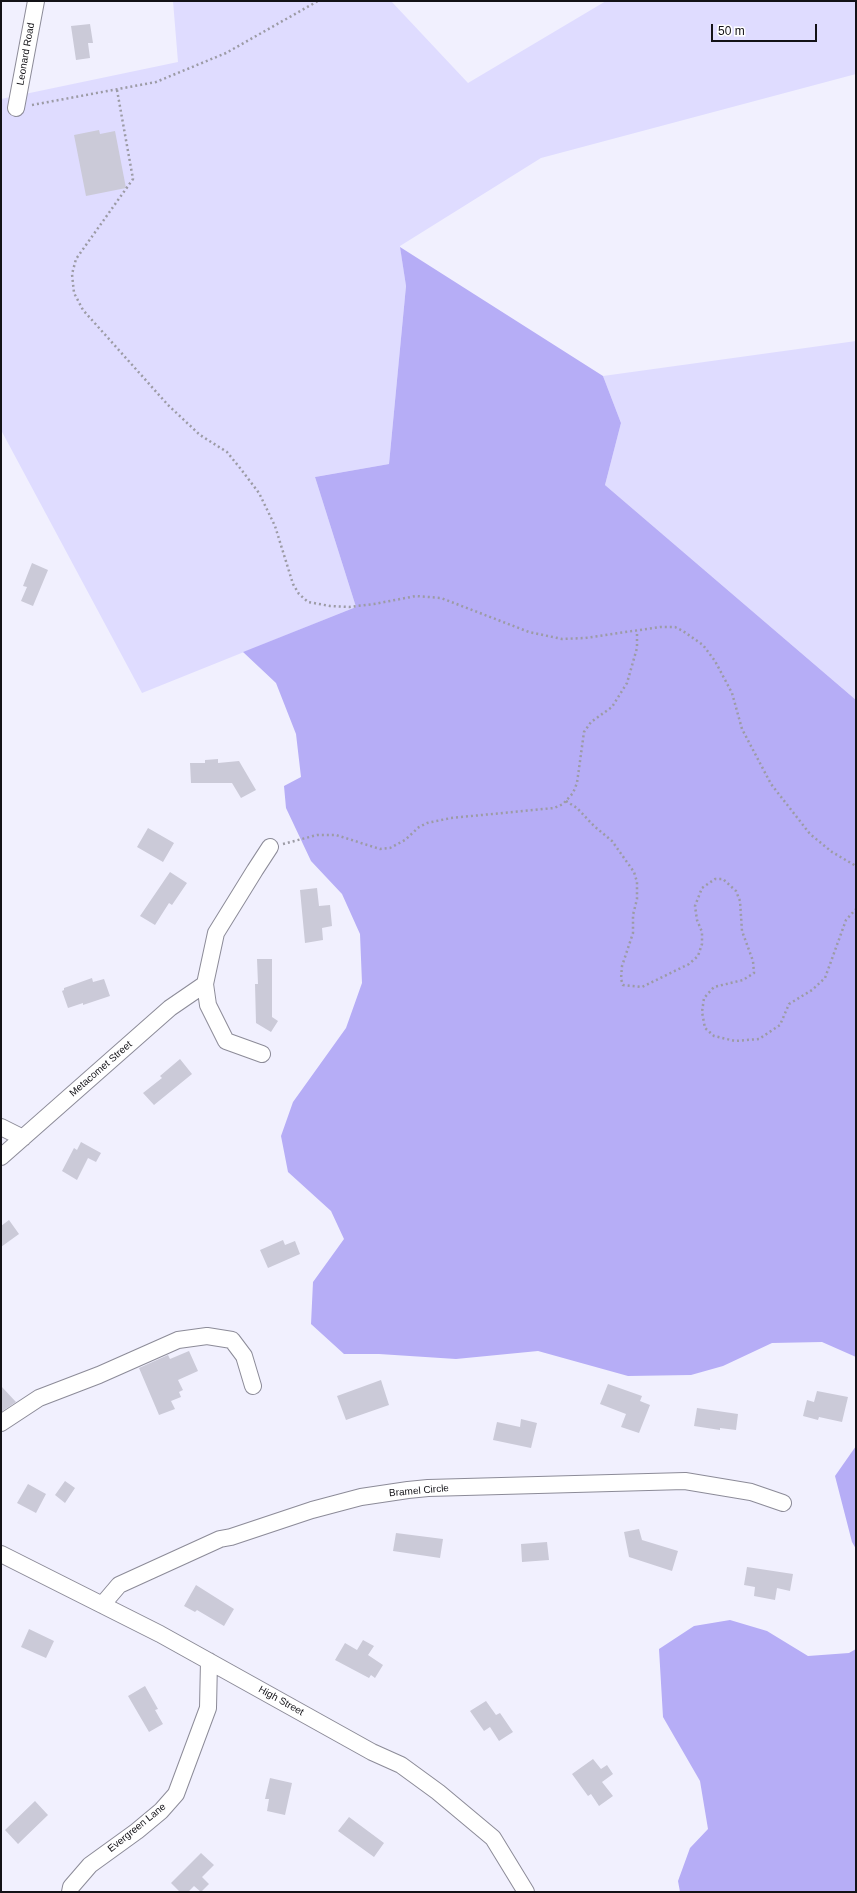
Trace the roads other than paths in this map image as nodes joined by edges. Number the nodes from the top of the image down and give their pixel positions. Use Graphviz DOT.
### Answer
graph roads {
  1 [pos="36,1"];
  2 [pos="16,108"];
  3 [pos="270,847"];
  4 [pos="204,984"];
  5 [pos="262,1054"];
  6 [pos="1,1127"];
  7 [pos="23,1138"];
  8 [pos="1,1157"];
  9 [pos="252,1386"];
  10 [pos="1,1424"];
  11 [pos="783,1503"];
  12 [pos="1,1554"];
  13 [pos="102,1605"];
  14 [pos="209,1661"];
  15 [pos="70,1892"];
  16 [pos="526,1892"];
  1 -- 2 [label="street, Leonard Road"];
  3 -- 4 [label="street"];
  4 -- 5 [label="street"];
  4 -- 7 [label="street, Metacomet Street"];
  6 -- 7 [label="street"];
  7 -- 8 [label="street, Metacomet Street"];
  9 -- 10 [label="street"];
  11 -- 13 [label="street, Bramel Circle"];
  12 -- 13 [label="street, High Street"];
  13 -- 14 [label="street, High Street"];
  14 -- 15 [label="street, Evergreen Lane"];
  14 -- 16 [label="street, High Street"];
}
